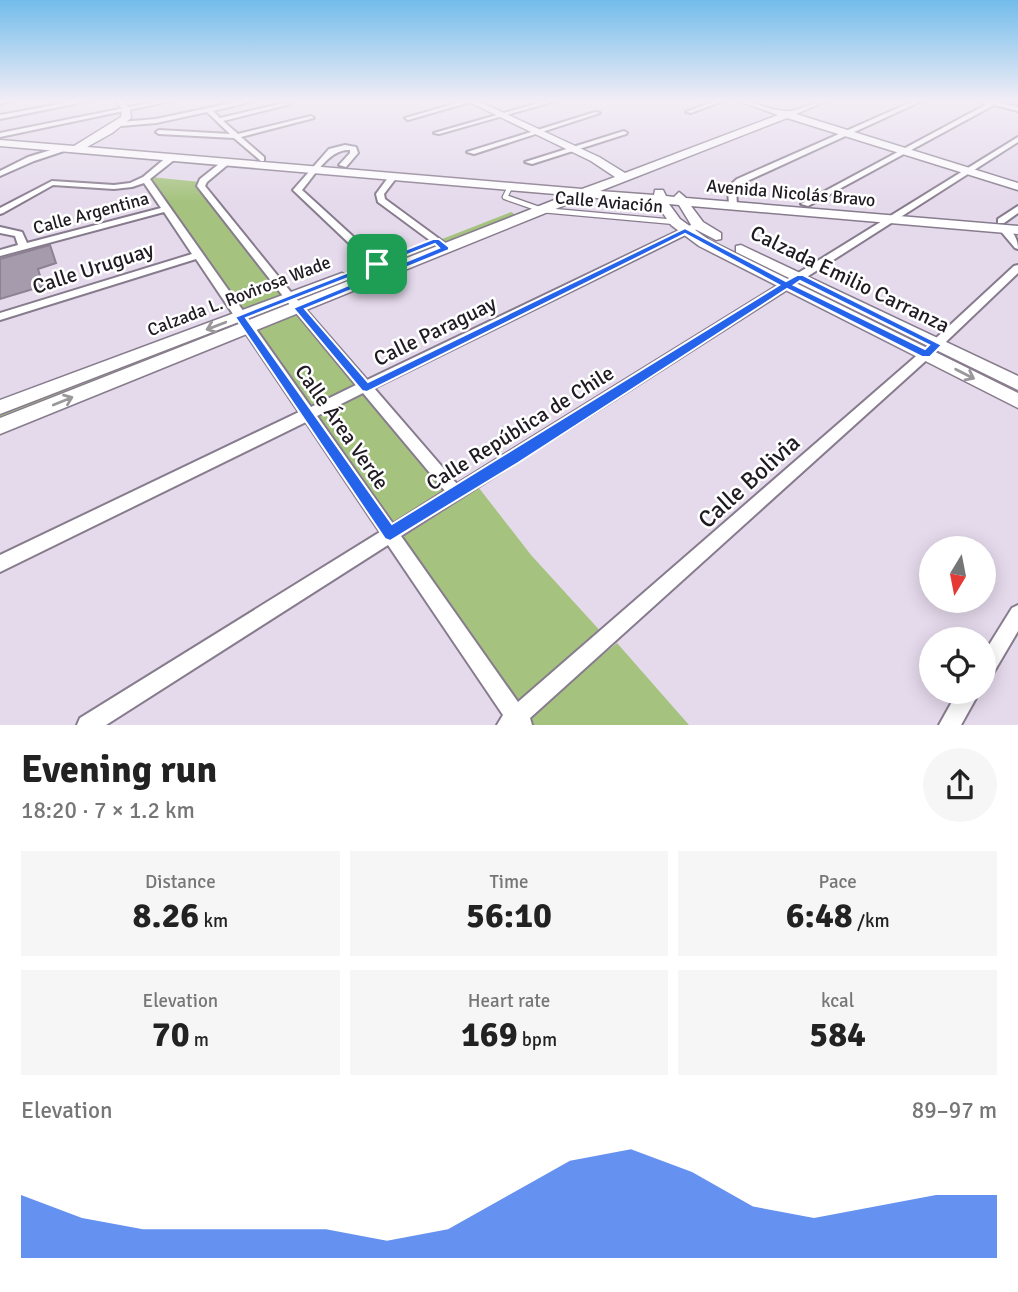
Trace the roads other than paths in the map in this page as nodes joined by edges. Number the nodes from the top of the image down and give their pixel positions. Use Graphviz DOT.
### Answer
graph roads {
  1 [pos="94,134"];
  2 [pos="101,134"];
  3 [pos="189,134"];
  4 [pos="234,134"];
  5 [pos="245,134"];
  6 [pos="527,134"];
  7 [pos="542,134"];
  8 [pos="621,134"];
  9 [pos="725,134"];
  10 [pos="847,134"];
  11 [pos="857,134"];
  12 [pos="936,134"];
  13 [pos="0,136"];
  14 [pos="236,136"];
  15 [pos="1018,139"];
  16 [pos="0,143"];
  17 [pos="76,146"];
  18 [pos="573,149"];
  19 [pos="907,149"];
  20 [pos="471,152"];
  21 [pos="171,158"];
  22 [pos="261,159"];
  23 [pos="227,162"];
  24 [pos="529,162"];
  25 [pos="343,165"];
  26 [pos="318,167"];
  27 [pos="971,169"];
  28 [pos="0,174"];
  29 [pos="620,174"];
  30 [pos="393,177"];
  31 [pos="146,179"];
  32 [pos="1018,179"];
  33 [pos="510,187"];
  34 [pos="600,187"];
  35 [pos="1018,187"];
  36 [pos="581,189"];
  37 [pos="562,191"];
  38 [pos="660,196"];
  39 [pos="679,197"];
  40 [pos="732,202"];
  41 [pos="805,204"];
  42 [pos="526,205"];
  43 [pos="166,209"];
  44 [pos="1018,209"];
  45 [pos="542,210"];
  46 [pos="0,211"];
  47 [pos="895,216"];
  48 [pos="1018,223"];
  49 [pos="1002,225"];
  50 [pos="686,226"];
  51 [pos="0,230"];
  52 [pos="1018,230"];
  53 [pos="441,245"];
  54 [pos="1018,246"];
  55 [pos="23,247"];
  56 [pos="0,253"];
  57 [pos="198,255"];
  58 [pos="377,264"];
  59 [pos="1018,268"];
  60 [pos="793,281"];
  61 [pos="294,303"];
  62 [pos="0,317"];
  63 [pos="244,322"];
  64 [pos="931,349"];
  65 [pos="1018,384"];
  66 [pos="367,388"];
  67 [pos="1018,401"];
  68 [pos="0,407"];
  69 [pos="309,416"];
  70 [pos="0,426"];
  71 [pos="456,494"];
  72 [pos="390,534"];
  73 [pos="0,564"];
  74 [pos="1018,614"];
  75 [pos="996,650"];
  76 [pos="962,704"];
  77 [pos="515,722"];
  78 [pos="87,725"];
  79 [pos="949,725"];
  1 -- 17 [label="street"];
  2 -- 17 [label="street"];
  3 -- 14 [label="street"];
  4 -- 14 [label="street"];
  5 -- 14 [label="street"];
  6 -- 20 [label="street"];
  7 -- 18 [label="street"];
  8 -- 18 [label="street"];
  9 -- 29 [label="street, Calzada L. Rovirosa Wade"];
  10 -- 40 [label="street"];
  11 -- 19 [label="street"];
  12 -- 19 [label="street"];
  13 -- 17 [label="street"];
  14 -- 22 [label="street"];
  15 -- 27 [label="street, Calle República de Chile"];
  16 -- 17 [label="street"];
  17 -- 21 [label="street"];
  17 -- 22 [label="street"];
  17 -- 28 [label="street"];
  18 -- 24 [label="street"];
  18 -- 29 [label="street"];
  19 -- 27 [label="street"];
  19 -- 41 [label="street"];
  21 -- 23 [label="street"];
  21 -- 31 [label="street"];
  22 -- 26 [label="street"];
  23 -- 26 [label="street"];
  23 -- 61 [label="street, Calle Área Verde"];
  25 -- 26 [label="street, Avenida Nicolás Bravo"];
  25 -- 26 [label="street"];
  25 -- 36 [label="street, Avenida Nicolás Bravo"];
  26 -- 30 [label="street"];
  26 -- 58 [label="street"];
  27 -- 32 [label="street"];
  27 -- 35 [label="street"];
  27 -- 47 [label="street, Calle República de Chile"];
  29 -- 34 [label="street, Calzada L. Rovirosa Wade"];
  29 -- 36 [label="street, Calzada L. Rovirosa Wade"];
  30 -- 33 [label="street"];
  30 -- 53 [label="street"];
  31 -- 43 [label="street, Calle Área Verde"];
  31 -- 46 [label="street, Calle Argentina"];
  33 -- 37 [label="street"];
  33 -- 42 [label="lane"];
  34 -- 36 [label="street, Calzada L. Rovirosa Wade"];
  34 -- 38 [label="street, Avenida Nicolás Bravo"];
  36 -- 37 [label="street, Calzada L. Rovirosa Wade"];
  36 -- 38 [label="street, Avenida Nicolás Bravo"];
  36 -- 45 [label="street, Calzada L. Rovirosa Wade"];
  37 -- 42 [label="street, Calzada L. Rovirosa Wade"];
  38 -- 39 [label="street, Avenida Nicolás Bravo"];
  38 -- 50 [label="street, Calzada Emilio Carranza"];
  39 -- 40 [label="street, Avenida Nicolás Bravo"];
  39 -- 50 [label="street, Calzada Emilio Carranza"];
  40 -- 41 [label="street, Avenida Nicolás Bravo"];
  40 -- 47 [label="street, Avenida Nicolás Bravo"];
  41 -- 47 [label="street, Avenida Nicolás Bravo"];
  42 -- 45 [label="lane, Calle Aviación"];
  42 -- 53 [label="street, Calzada L. Rovirosa Wade"];
  43 -- 55 [label="street, Calle Argentina"];
  43 -- 57 [label="street, Calle Área Verde"];
  44 -- 49 [label="street"];
  45 -- 50 [label="lane, Calle Aviación"];
  45 -- 53 [label="street, Calzada L. Rovirosa Wade"];
  47 -- 49 [label="street, Avenida Nicolás Bravo"];
  47 -- 60 [label="street, Calle República de Chile"];
  48 -- 49 [label="street, Avenida Nicolás Bravo"];
  49 -- 52 [label="street, Avenida Nicolás Bravo"];
  49 -- 54 [label="street"];
  50 -- 60 [label="street, Calzada Emilio Carranza"];
  50 -- 66 [label="street, Calle Paraguay"];
  51 -- 55 [label="street, Calle Argentina"];
  53 -- 58 [label="street, Calzada L. Rovirosa Wade"];
  53 -- 61 [label="street, Calzada L. Rovirosa Wade"];
  55 -- 56 [label="street, Calle Argentina"];
  57 -- 62 [label="street, Calle Uruguay"];
  57 -- 63 [label="street, Calle Área Verde"];
  58 -- 61 [label="street, Calzada L. Rovirosa Wade"];
  59 -- 64 [label="street, Calle Bolivia"];
  60 -- 64 [label="street, Calzada Emilio Carranza"];
  60 -- 71 [label="street, Calle República de Chile"];
  61 -- 63 [label="street, Calzada L. Rovirosa Wade"];
  61 -- 66 [label="street, Calle Área Verde"];
  63 -- 68 [label="street, Calzada L. Rovirosa Wade, one-way"];
  63 -- 69 [label="street, Calle Área Verde"];
  70 -- 63 [label="street, Calzada L. Rovirosa Wade, one-way"];
  64 -- 65 [label="street, Calzada Emilio Carranza"];
  64 -- 67 [label="street, Calzada Emilio Carranza, one-way"];
  64 -- 77 [label="street, Calle Bolivia"];
  66 -- 69 [label="street, Calle Paraguay"];
  66 -- 71 [label="street, Calle Área Verde"];
  69 -- 72 [label="street, Calle Área Verde"];
  69 -- 73 [label="street, Calle Paraguay"];
  71 -- 72 [label="street, Calle República de Chile"];
  72 -- 77 [label="street, Calle Área Verde"];
  72 -- 78 [label="street, Calle República de Chile"];
  74 -- 75 [label="street"];
  76 -- 79 [label="street"];
}
